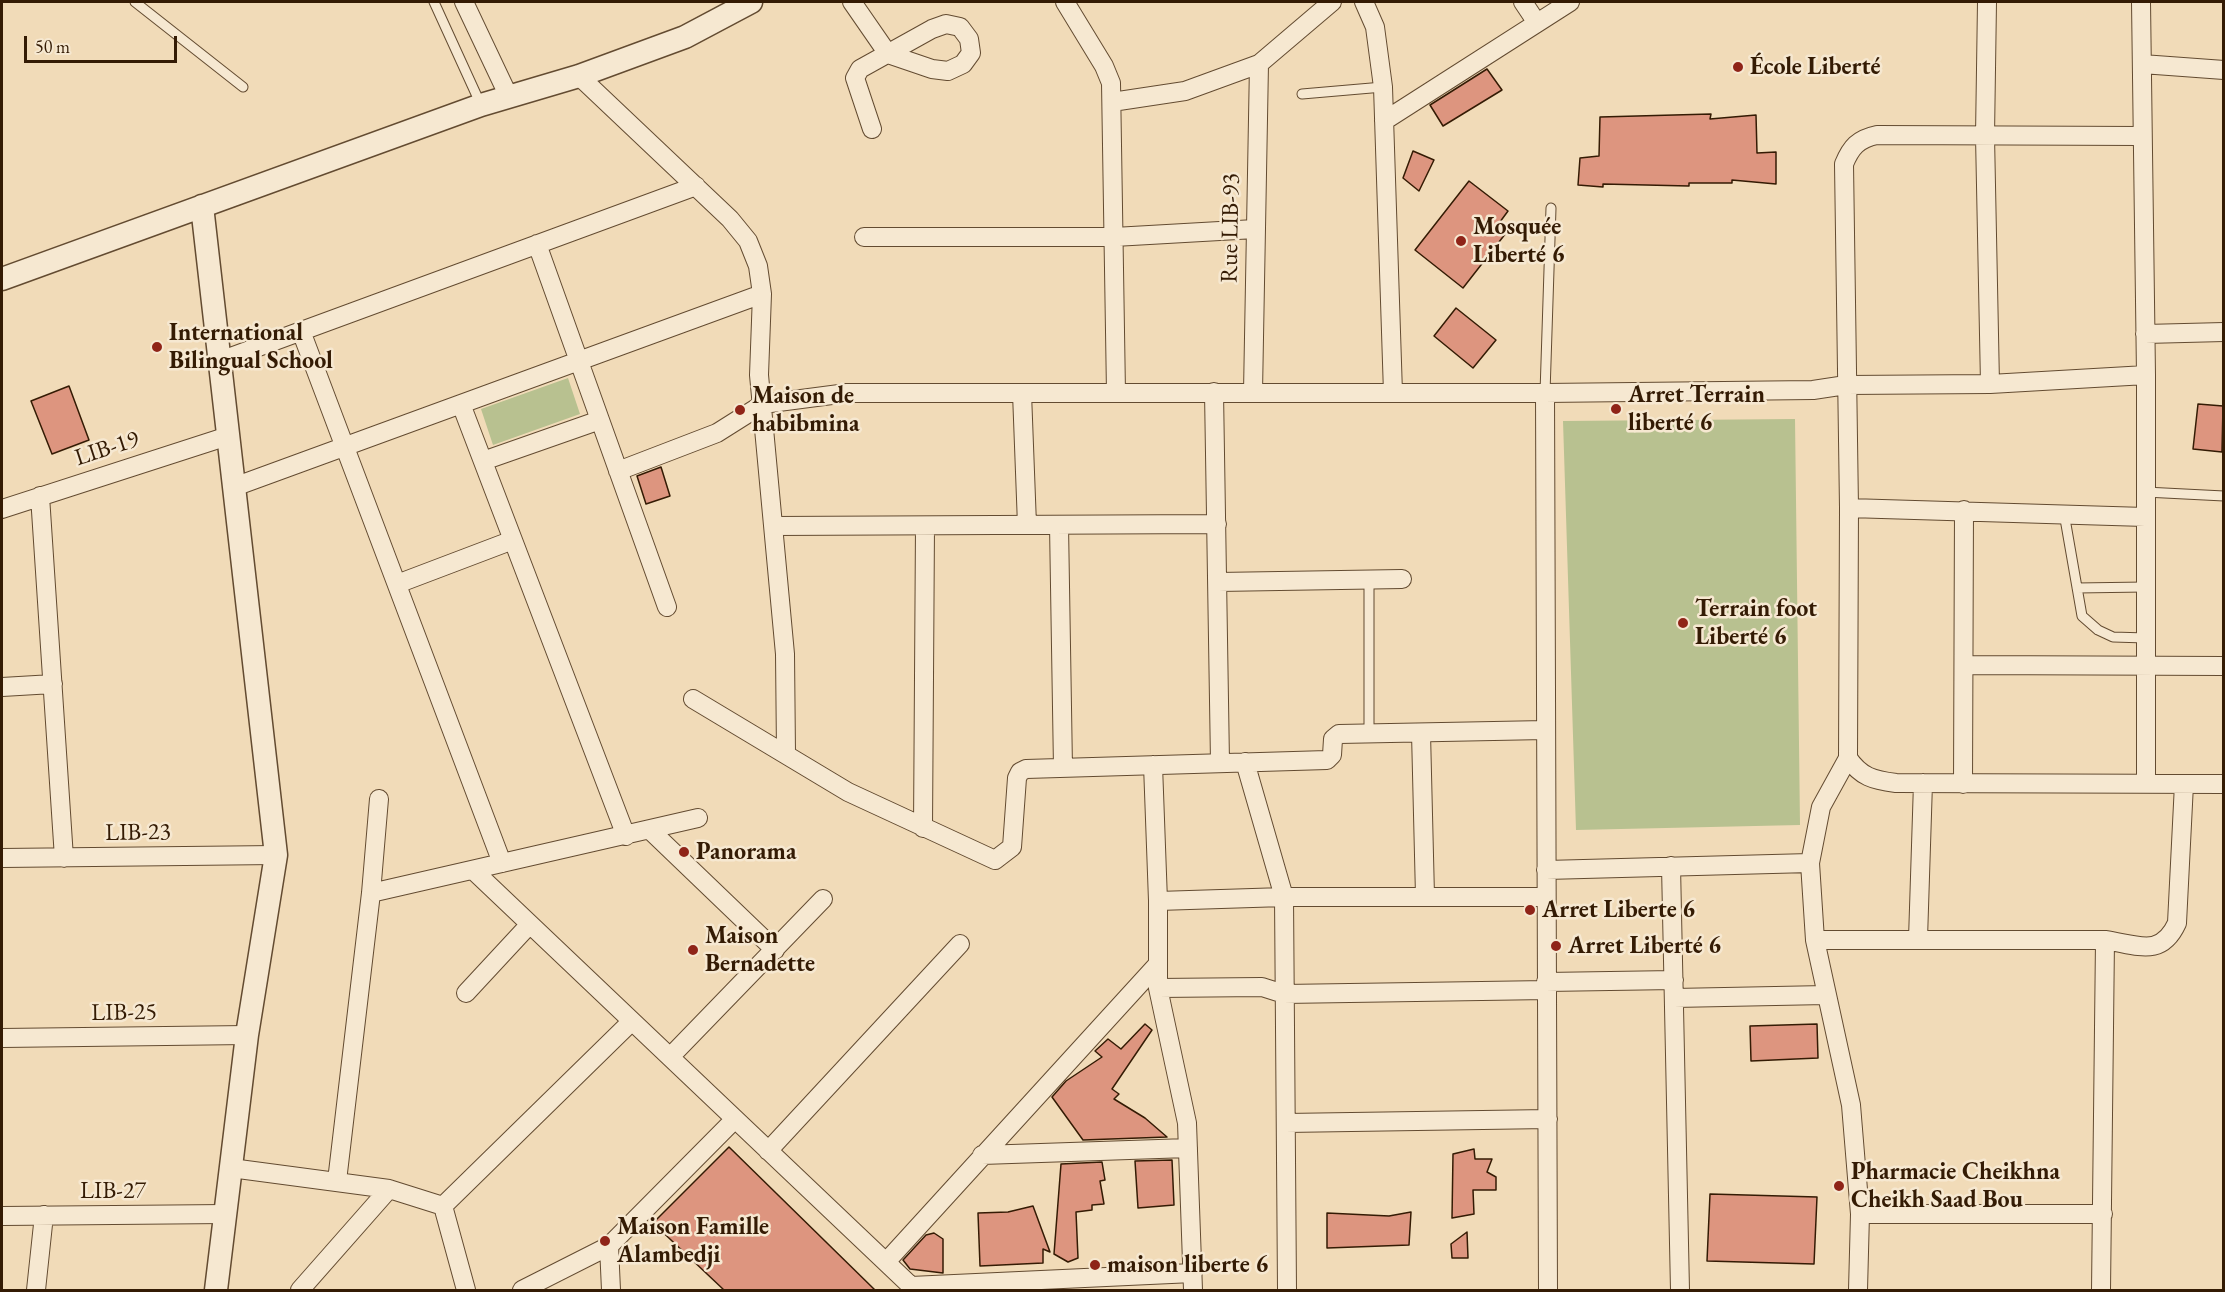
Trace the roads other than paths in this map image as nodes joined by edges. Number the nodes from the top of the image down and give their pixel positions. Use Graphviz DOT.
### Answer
graph roads {
  1 [pos="135,2"];
  2 [pos="434,2"];
  3 [pos="464,2"];
  4 [pos="852,2"];
  5 [pos="1065,2"];
  6 [pos="1332,2"];
  7 [pos="1364,2"];
  8 [pos="1523,2"];
  9 [pos="1570,2"];
  10 [pos="1987,2"];
  11 [pos="2141,2"];
  12 [pos="736,5"];
  13 [pos="1537,23"];
  14 [pos="1259,64"];
  15 [pos="2142,64"];
  16 [pos="2223,70"];
  17 [pos="579,76"];
  18 [pos="243,87"];
  19 [pos="1383,87"];
  20 [pos="1302,94"];
  21 [pos="509,97"];
  22 [pos="1112,102"];
  23 [pos="481,105"];
  24 [pos="1384,121"];
  25 [pos="872,129"];
  26 [pos="1985,136"];
  27 [pos="2141,136"];
  28 [pos="696,186"];
  29 [pos="202,206"];
  30 [pos="1551,208"];
  31 [pos="1255,229"];
  32 [pos="864,237"];
  33 [pos="1114,237"];
  34 [pos="537,244"];
  35 [pos="2,279"];
  36 [pos="762,294"];
  37 [pos="301,331"];
  38 [pos="2223,332"];
  39 [pos="2145,334"];
  40 [pos="220,361"];
  41 [pos="579,361"];
  42 [pos="2146,375"];
  43 [pos="1989,384"];
  44 [pos="1846,385"];
  45 [pos="1253,392"];
  46 [pos="1022,393"];
  47 [pos="1116,393"];
  48 [pos="1214,393"];
  49 [pos="1393,393"];
  50 [pos="1545,393"];
  51 [pos="461,404"];
  52 [pos="763,404"];
  53 [pos="600,420"];
  54 [pos="228,436"];
  55 [pos="345,447"];
  56 [pos="483,461"];
  57 [pos="618,471"];
  58 [pos="234,487"];
  59 [pos="2145,492"];
  60 [pos="40,496"];
  61 [pos="2223,496"];
  62 [pos="1849,507"];
  63 [pos="2,509"];
  64 [pos="1964,510"];
  65 [pos="2064,513"];
  66 [pos="2145,517"];
  67 [pos="1217,524"];
  68 [pos="1027,525"];
  69 [pos="1059,525"];
  70 [pos="774,526"];
  71 [pos="925,526"];
  72 [pos="513,540"];
  73 [pos="1402,579"];
  74 [pos="1369,580"];
  75 [pos="1218,582"];
  76 [pos="397,584"];
  77 [pos="2145,587"];
  78 [pos="2077,588"];
  79 [pos="667,607"];
  80 [pos="2146,638"];
  81 [pos="1964,665"];
  82 [pos="2146,666"];
  83 [pos="2223,666"];
  84 [pos="53,684"];
  85 [pos="2,687"];
  86 [pos="693,699"];
  87 [pos="1545,730"];
  88 [pos="1421,733"];
  89 [pos="1369,734"];
  90 [pos="786,753"];
  91 [pos="1848,758"];
  92 [pos="1220,762"];
  93 [pos="1245,762"];
  94 [pos="1153,765"];
  95 [pos="1063,768"];
  96 [pos="1923,783"];
  97 [pos="1963,784"];
  98 [pos="2146,784"];
  99 [pos="2184,784"];
  100 [pos="2223,784"];
  101 [pos="378,799"];
  102 [pos="698,818"];
  103 [pos="923,828"];
  104 [pos="650,830"];
  105 [pos="626,836"];
  106 [pos="276,855"];
  107 [pos="2,858"];
  108 [pos="64,858"];
  109 [pos="502,863"];
  110 [pos="1810,863"];
  111 [pos="1671,866"];
  112 [pos="473,870"];
  113 [pos="1546,870"];
  114 [pos="371,892"];
  115 [pos="1425,896"];
  116 [pos="1284,897"];
  117 [pos="1546,897"];
  118 [pos="823,899"];
  119 [pos="1158,901"];
  120 [pos="530,924"];
  121 [pos="1918,939"];
  122 [pos="1815,940"];
  123 [pos="2105,940"];
  124 [pos="960,944"];
  125 [pos="775,950"];
  126 [pos="1156,965"];
  127 [pos="1546,986"];
  128 [pos="1158,988"];
  129 [pos="1674,989"];
  130 [pos="466,993"];
  131 [pos="1284,993"];
  132 [pos="1826,995"];
  133 [pos="632,1021"];
  134 [pos="247,1035"];
  135 [pos="2,1038"];
  136 [pos="670,1057"];
  137 [pos="735,1119"];
  138 [pos="1548,1119"];
  139 [pos="1286,1123"];
  140 [pos="1188,1148"];
  141 [pos="768,1151"];
  142 [pos="982,1155"];
  143 [pos="231,1168"];
  144 [pos="337,1181"];
  145 [pos="389,1189"];
  146 [pos="443,1206"];
  147 [pos="226,1214"];
  148 [pos="2103,1214"];
  149 [pos="44,1215"];
  150 [pos="1860,1215"];
  151 [pos="2,1216"];
  152 [pos="609,1246"];
  153 [pos="886,1262"];
  154 [pos="1193,1282"];
  155 [pos="911,1288"];
  156 [pos="36,1290"];
  157 [pos="216,1290"];
  158 [pos="300,1290"];
  159 [pos="466,1290"];
  160 [pos="522,1290"];
  161 [pos="611,1290"];
  162 [pos="1287,1290"];
  163 [pos="1548,1290"];
  164 [pos="1680,1290"];
  165 [pos="1858,1290"];
  166 [pos="2101,1290"];
  1 -- 18 [label="lane"];
  2 -- 23 [label="lane"];
  3 -- 21 [label="street"];
  4 -- 25 [label="street"];
  5 -- 22 [label="street"];
  6 -- 14 [label="street"];
  7 -- 19 [label="street"];
  8 -- 13 [label="street"];
  9 -- 13 [label="street"];
  10 -- 26 [label="street"];
  11 -- 15 [label="street"];
  12 -- 17 [label="street"];
  13 -- 24 [label="street"];
  14 -- 22 [label="street"];
  14 -- 31 [label="street, Rue LIB-93"];
  15 -- 16 [label="street"];
  15 -- 27 [label="street"];
  17 -- 21 [label="street"];
  17 -- 28 [label="street"];
  19 -- 20 [label="lane"];
  19 -- 24 [label="street"];
  21 -- 23 [label="street"];
  22 -- 33 [label="street"];
  23 -- 29 [label="street"];
  24 -- 49 [label="street"];
  26 -- 27 [label="street"];
  26 -- 43 [label="street"];
  26 -- 44 [label="street"];
  27 -- 39 [label="street"];
  28 -- 34 [label="street"];
  28 -- 36 [label="street"];
  29 -- 35 [label="street"];
  29 -- 40 [label="street"];
  30 -- 50 [label="lane"];
  31 -- 33 [label="street"];
  31 -- 45 [label="street, Rue LIB-93"];
  32 -- 33 [label="street"];
  33 -- 47 [label="street"];
  34 -- 37 [label="street"];
  34 -- 41 [label="street"];
  36 -- 41 [label="street"];
  36 -- 52 [label="street"];
  37 -- 40 [label="street"];
  37 -- 55 [label="street"];
  38 -- 39 [label="street"];
  39 -- 42 [label="street"];
  40 -- 54 [label="street"];
  41 -- 51 [label="street"];
  41 -- 53 [label="street"];
  42 -- 43 [label="street"];
  42 -- 59 [label="street"];
  43 -- 44 [label="street"];
  44 -- 50 [label="street"];
  44 -- 62 [label="street"];
  45 -- 48 [label="street"];
  45 -- 49 [label="street"];
  46 -- 47 [label="street"];
  46 -- 52 [label="street"];
  46 -- 68 [label="street"];
  47 -- 48 [label="street"];
  48 -- 67 [label="street"];
  49 -- 50 [label="street"];
  50 -- 87 [label="street"];
  51 -- 55 [label="street"];
  51 -- 56 [label="street"];
  52 -- 57 [label="street"];
  52 -- 70 [label="street"];
  53 -- 56 [label="street"];
  53 -- 57 [label="street"];
  54 -- 58 [label="street"];
  54 -- 60 [label="street, LIB-19"];
  55 -- 58 [label="street"];
  55 -- 76 [label="street"];
  56 -- 72 [label="street"];
  57 -- 79 [label="street"];
  58 -- 106 [label="street"];
  59 -- 61 [label="lane"];
  59 -- 66 [label="street"];
  60 -- 63 [label="street, LIB-19"];
  60 -- 84 [label="street"];
  62 -- 64 [label="street"];
  62 -- 91 [label="street"];
  64 -- 65 [label="street"];
  64 -- 81 [label="street"];
  65 -- 66 [label="street"];
  65 -- 78 [label="lane"];
  66 -- 77 [label="street"];
  67 -- 69 [label="street"];
  67 -- 75 [label="street"];
  68 -- 69 [label="street"];
  68 -- 71 [label="street"];
  69 -- 95 [label="street"];
  70 -- 71 [label="street"];
  70 -- 90 [label="street"];
  71 -- 103 [label="street"];
  72 -- 76 [label="street"];
  72 -- 105 [label="street"];
  73 -- 74 [label="street"];
  74 -- 75 [label="street"];
  74 -- 89 [label="lane"];
  75 -- 92 [label="street"];
  76 -- 109 [label="street"];
  77 -- 78 [label="lane"];
  77 -- 80 [label="street"];
  78 -- 80 [label="lane"];
  80 -- 82 [label="street"];
  81 -- 82 [label="street"];
  81 -- 97 [label="street"];
  82 -- 83 [label="street"];
  82 -- 98 [label="street"];
  84 -- 85 [label="street"];
  84 -- 108 [label="street"];
  86 -- 90 [label="street"];
  87 -- 88 [label="street"];
  87 -- 113 [label="street"];
  88 -- 89 [label="street"];
  88 -- 115 [label="street"];
  89 -- 93 [label="street"];
  90 -- 103 [label="street"];
  91 -- 96 [label="street"];
  91 -- 110 [label="street"];
  92 -- 93 [label="street"];
  92 -- 94 [label="street"];
  93 -- 116 [label="street"];
  94 -- 95 [label="street"];
  94 -- 119 [label="street"];
  95 -- 103 [label="street"];
  96 -- 97 [label="street"];
  96 -- 121 [label="street"];
  97 -- 98 [label="street"];
  98 -- 99 [label="street"];
  99 -- 100 [label="street"];
  99 -- 123 [label="street"];
  101 -- 114 [label="street"];
  102 -- 104 [label="street"];
  104 -- 105 [label="street"];
  104 -- 125 [label="street"];
  105 -- 109 [label="street"];
  106 -- 108 [label="street, LIB-23"];
  106 -- 134 [label="street"];
  107 -- 108 [label="street, LIB-23"];
  109 -- 112 [label="street"];
  110 -- 111 [label="street"];
  110 -- 122 [label="street"];
  111 -- 113 [label="street"];
  111 -- 129 [label="street"];
  112 -- 114 [label="street"];
  112 -- 120 [label="street"];
  113 -- 117 [label="street"];
  114 -- 144 [label="street"];
  115 -- 116 [label="street"];
  115 -- 117 [label="street"];
  116 -- 119 [label="street"];
  116 -- 131 [label="street"];
  117 -- 127 [label="street"];
  118 -- 125 [label="street"];
  119 -- 126 [label="street"];
  120 -- 130 [label="street"];
  120 -- 133 [label="street"];
  121 -- 122 [label="street"];
  121 -- 123 [label="street"];
  122 -- 132 [label="street"];
  123 -- 148 [label="street"];
  124 -- 141 [label="street"];
  125 -- 136 [label="street"];
  126 -- 128 [label="street"];
  126 -- 142 [label="street"];
  127 -- 129 [label="street"];
  127 -- 131 [label="street"];
  127 -- 138 [label="street"];
  128 -- 131 [label="street"];
  128 -- 140 [label="street"];
  129 -- 132 [label="street"];
  129 -- 164 [label="street"];
  131 -- 139 [label="street"];
  132 -- 150 [label="street"];
  133 -- 136 [label="street"];
  133 -- 146 [label="street"];
  134 -- 135 [label="street, LIB-25"];
  134 -- 143 [label="street"];
  136 -- 137 [label="street"];
  137 -- 141 [label="street"];
  137 -- 152 [label="street"];
  138 -- 139 [label="street"];
  138 -- 163 [label="street"];
  139 -- 162 [label="street"];
  140 -- 142 [label="street"];
  140 -- 154 [label="street"];
  141 -- 153 [label="street"];
  142 -- 153 [label="street"];
  143 -- 144 [label="street"];
  143 -- 147 [label="street"];
  144 -- 145 [label="street"];
  145 -- 146 [label="street"];
  145 -- 158 [label="street"];
  146 -- 159 [label="street"];
  147 -- 149 [label="street, LIB-27"];
  147 -- 157 [label="street"];
  148 -- 150 [label="street"];
  148 -- 166 [label="street"];
  149 -- 151 [label="street, LIB-27"];
  149 -- 156 [label="street"];
  150 -- 165 [label="street"];
  152 -- 160 [label="street"];
  152 -- 161 [label="street"];
  153 -- 155 [label="street"];
  154 -- 155 [label="street"];
}
